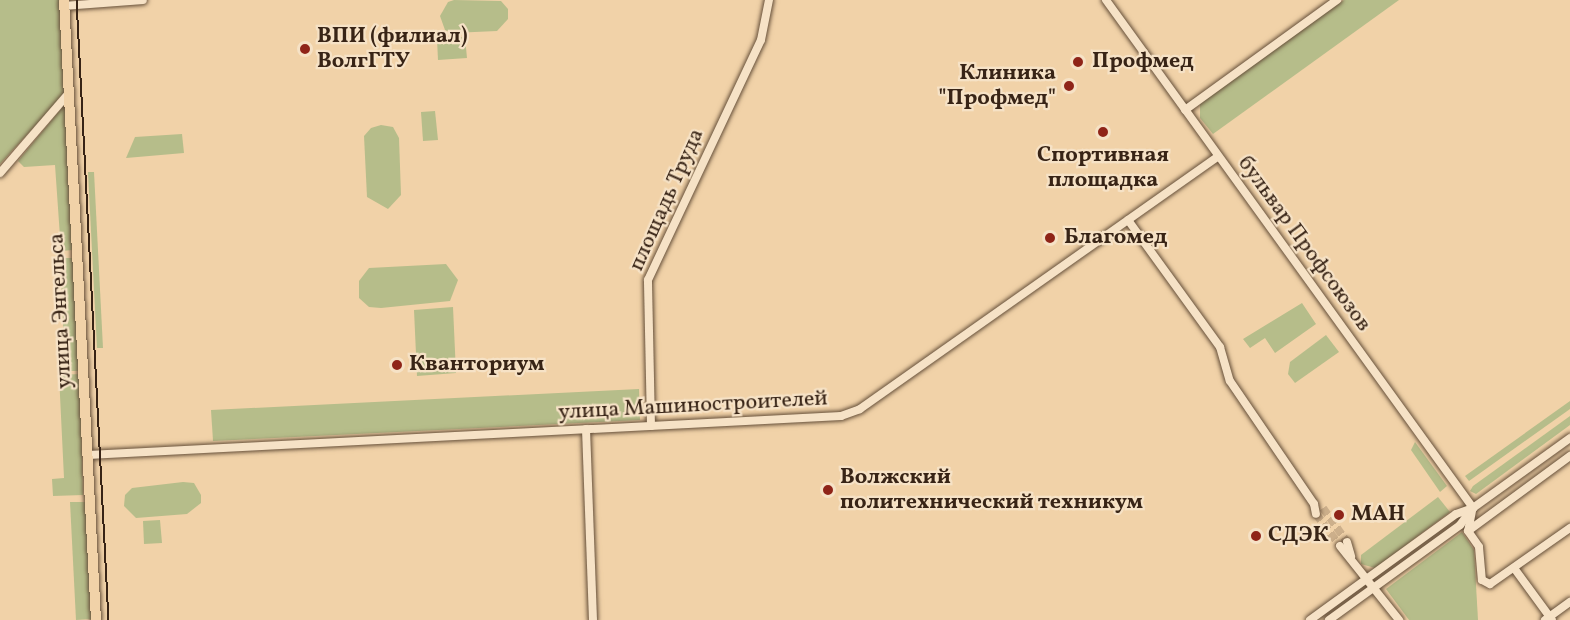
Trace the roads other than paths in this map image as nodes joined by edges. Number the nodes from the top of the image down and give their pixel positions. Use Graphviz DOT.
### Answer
graph roads {
  1 [pos="143,0"];
  2 [pos="769,0"];
  3 [pos="1106,0"];
  4 [pos="1337,0"];
  5 [pos="64,3"];
  6 [pos="69,93"];
  7 [pos="1185,110"];
  8 [pos="1218,156"];
  9 [pos="0,173"];
  10 [pos="1128,220"];
  11 [pos="651,426"];
  12 [pos="586,429"];
  13 [pos="1570,438"];
  14 [pos="88,455"];
  15 [pos="1570,456"];
  16 [pos="1460,492"];
  17 [pos="1473,508"];
  18 [pos="1320,511"];
  19 [pos="1456,514"];
  20 [pos="1570,528"];
  21 [pos="1468,531"];
  22 [pos="1344,544"];
  23 [pos="1514,568"];
  24 [pos="1368,578"];
  25 [pos="1374,586"];
  26 [pos="1570,602"];
  27 [pos="1549,619"];
  28 [pos="96,620"];
  29 [pos="593,620"];
  30 [pos="1310,620"];
  31 [pos="1329,620"];
  32 [pos="1398,620"];
  1 -- 5 [label="street"];
  2 -- 11 [label="street, площадь Труда"];
  3 -- 7 [label="street, бульвар Профсоюзов"];
  4 -- 7 [label="street"];
  5 -- 6 [label="main road, улица Энгельса"];
  6 -- 9 [label="street"];
  6 -- 14 [label="main road, улица Энгельса"];
  7 -- 8 [label="street, бульвар Профсоюзов"];
  8 -- 10 [label="street, улица Машиностроителей"];
  8 -- 16 [label="street, бульвар Профсоюзов"];
  10 -- 11 [label="street, улица Машиностроителей"];
  10 -- 18 [label="street"];
  11 -- 12 [label="street, улица Машиностроителей"];
  12 -- 14 [label="street, улица Машиностроителей"];
  12 -- 29 [label="street"];
  13 -- 17 [label="street"];
  14 -- 28 [label="main road, улица Энгельса"];
  15 -- 21 [label="street"];
  16 -- 17 [label="street, бульвар Профсоюзов"];
  16 -- 19 [label="street"];
  17 -- 19 [label="street"];
  17 -- 21 [label="street"];
  17 -- 25 [label="street"];
  19 -- 24 [label="street"];
  20 -- 23 [label="street"];
  21 -- 23 [label="street"];
  22 -- 24 [label="street"];
  23 -- 27 [label="street"];
  24 -- 25 [label="street"];
  24 -- 30 [label="street"];
  25 -- 31 [label="street"];
  25 -- 32 [label="street"];
  26 -- 27 [label="street"];
}
